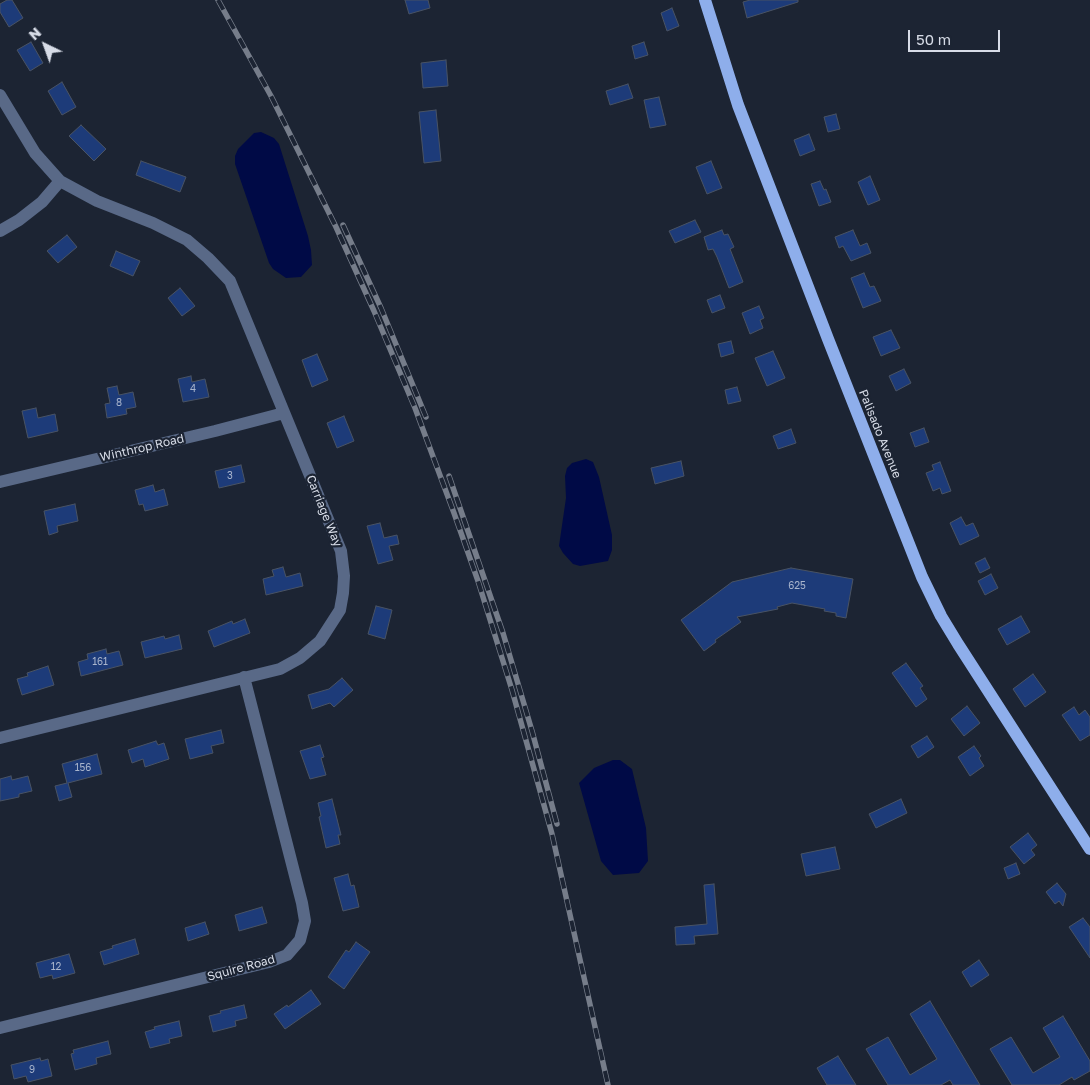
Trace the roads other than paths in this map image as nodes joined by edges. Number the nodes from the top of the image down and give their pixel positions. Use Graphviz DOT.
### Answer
graph roads {
  1 [pos="705,0"];
  2 [pos="0,95"];
  3 [pos="60,181"];
  4 [pos="0,231"];
  5 [pos="284,413"];
  6 [pos="0,482"];
  7 [pos="244,677"];
  8 [pos="0,738"];
  9 [pos="1090,849"];
  10 [pos="0,1028"];
  1 -- 9 [label="main road, Palisado Avenue"];
  2 -- 3 [label="street, Carriage Way"];
  3 -- 4 [label="street"];
  3 -- 5 [label="street, Carriage Way"];
  5 -- 6 [label="street, Winthrop Road"];
  5 -- 7 [label="street, Carriage Way"];
  7 -- 8 [label="street, Carriage Way"];
  7 -- 10 [label="street, Squire Road"];
}
